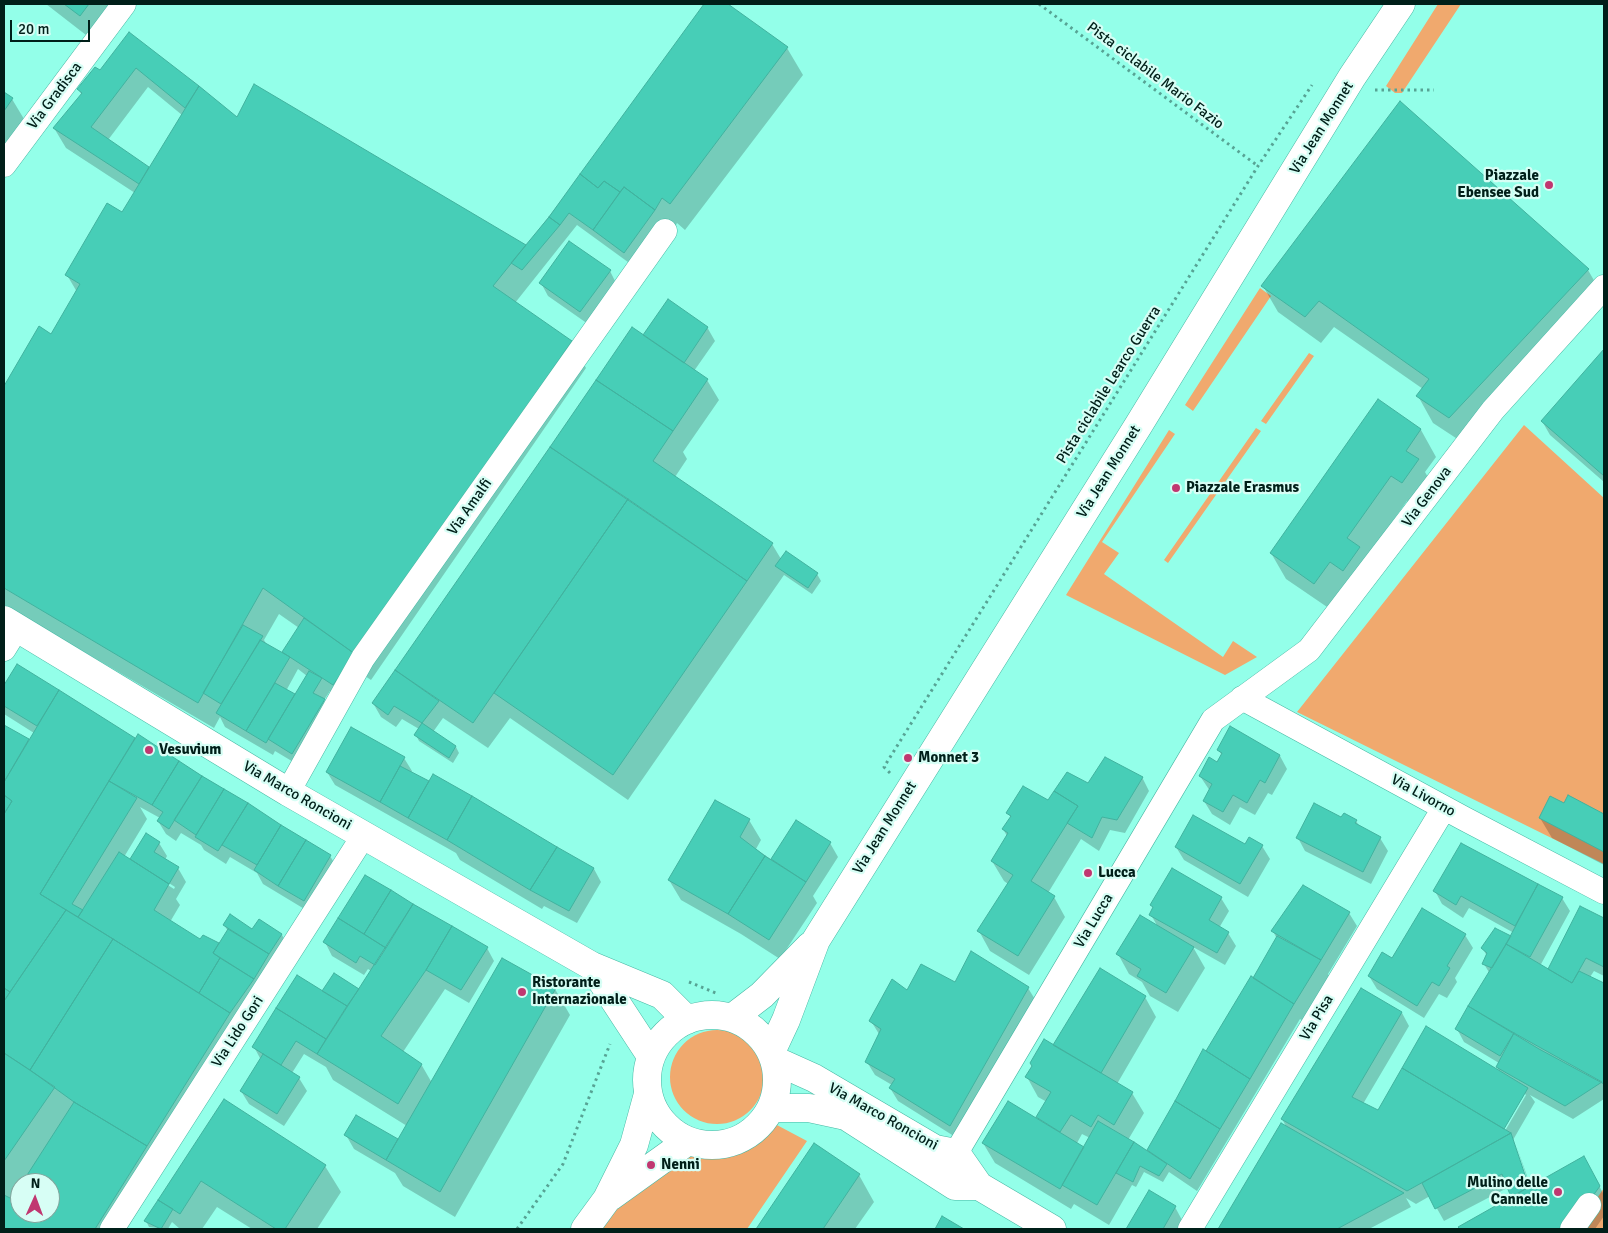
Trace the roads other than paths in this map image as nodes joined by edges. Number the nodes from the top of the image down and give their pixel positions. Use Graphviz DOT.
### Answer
graph roads {
  1 [pos="124,4"];
  2 [pos="1401,4"];
  3 [pos="4,165"];
  4 [pos="666,231"];
  5 [pos="1604,287"];
  6 [pos="8,633"];
  7 [pos="1242,698"];
  8 [pos="288,792"];
  9 [pos="1444,808"];
  10 [pos="364,836"];
  11 [pos="1604,892"];
  12 [pos="816,940"];
  13 [pos="592,966"];
  14 [pos="729,1006"];
  15 [pos="687,1020"];
  16 [pos="651,1056"];
  17 [pos="772,1056"];
  18 [pos="648,1094"];
  19 [pos="771,1108"];
  20 [pos="688,1141"];
  21 [pos="956,1153"];
  22 [pos="979,1186"];
  23 [pos="607,1199"];
  24 [pos="1589,1205"];
  25 [pos="112,1229"];
  26 [pos="585,1229"];
  27 [pos="1052,1229"];
  28 [pos="1190,1229"];
  29 [pos="1572,1229"];
  1 -- 3 [label="street, Via Gradisca"];
  2 -- 12 [label="street, Via Jean Monnet"];
  4 -- 8 [label="street, Via Amalfi"];
  5 -- 7 [label="street, Via Genova"];
  6 -- 8 [label="street, Via Marco Roncioni"];
  7 -- 9 [label="street, Via Livorno"];
  7 -- 21 [label="street, Via Lucca"];
  8 -- 10 [label="street, Via Marco Roncioni"];
  9 -- 11 [label="street, Via Livorno"];
  9 -- 28 [label="street, Via Pisa"];
  10 -- 13 [label="street, Via Marco Roncioni"];
  10 -- 25 [label="street, Via Lido Gori"];
  12 -- 14 [label="street, Via Jean Monnet"];
  12 -- 17 [label="street, Via Jean Monnet"];
  13 -- 15 [label="street, Via Marco Roncioni"];
  13 -- 16 [label="street, Via Marco Roncioni"];
  14 -- 15 [label="street, Via Marco Roncioni"];
  14 -- 17 [label="street, Via Marco Roncioni"];
  15 -- 16 [label="street, Via Marco Roncioni"];
  16 -- 18 [label="street, Via Marco Roncioni"];
  17 -- 19 [label="street, Via Marco Roncioni"];
  17 -- 21 [label="street, Via Marco Roncioni"];
  18 -- 20 [label="street, Via Marco Roncioni"];
  18 -- 23 [label="street"];
  19 -- 20 [label="street, Via Marco Roncioni"];
  19 -- 22 [label="street, Via Marco Roncioni"];
  20 -- 23 [label="street"];
  21 -- 22 [label="street, Via Marco Roncioni"];
  22 -- 27 [label="street, Via Marco Roncioni"];
  23 -- 26 [label="street"];
  24 -- 29 [label="street"];
}
